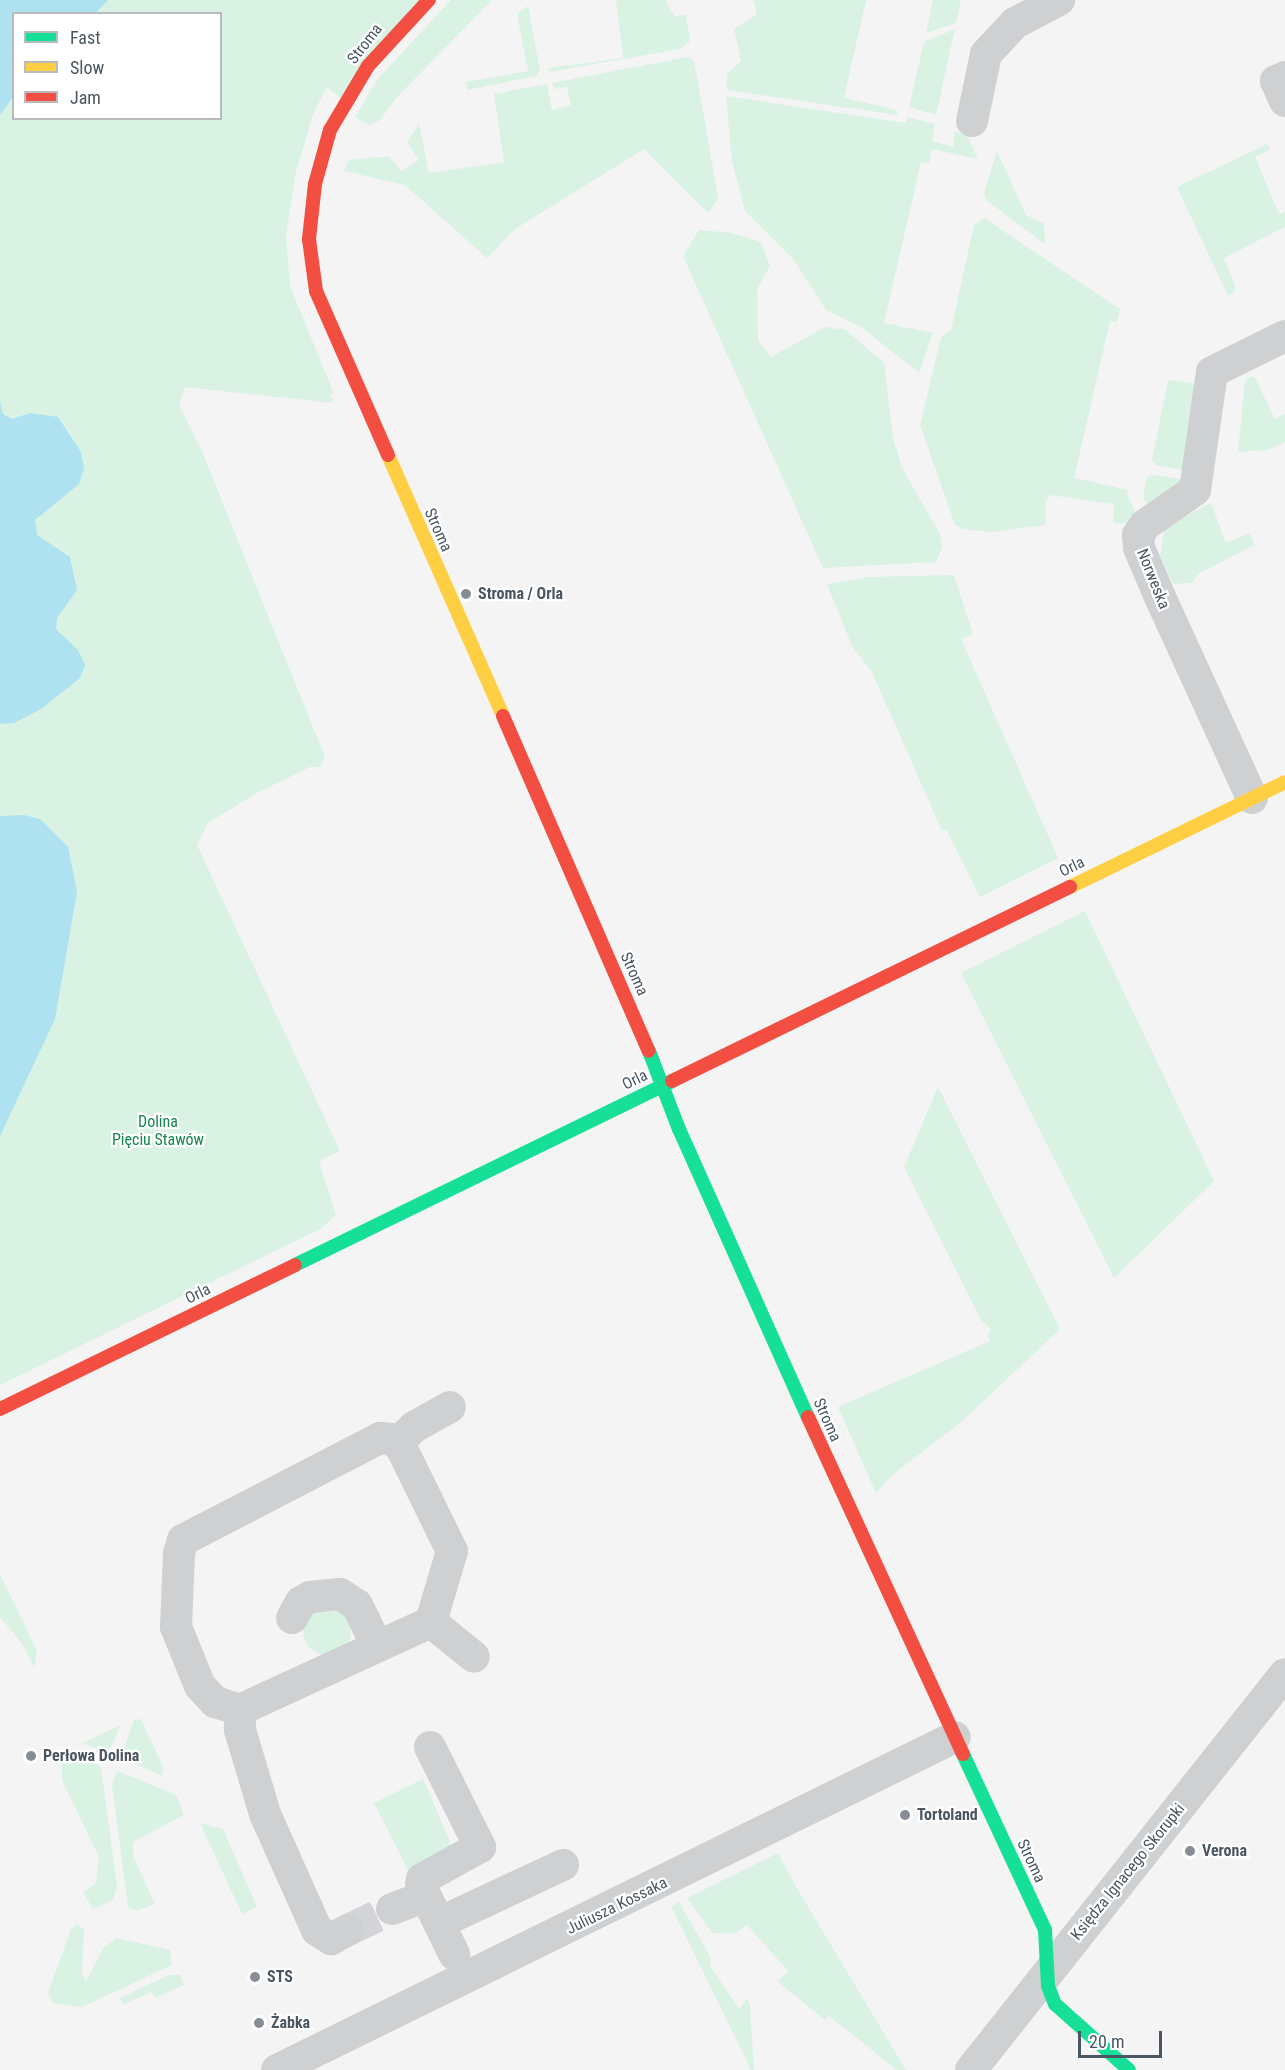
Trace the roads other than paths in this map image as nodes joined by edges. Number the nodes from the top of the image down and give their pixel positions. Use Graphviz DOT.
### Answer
graph roads {
  1 [pos="429,0"];
  2 [pos="1059,0"];
  3 [pos="1285,77"];
  4 [pos="1285,101"];
  5 [pos="972,121"];
  6 [pos="1285,336"];
  7 [pos="1285,782"];
  8 [pos="1252,798"];
  9 [pos="662,1085"];
  10 [pos="450,1407"];
  11 [pos="0,1409"];
  12 [pos="398,1443"];
  13 [pos="292,1618"];
  14 [pos="430,1622"];
  15 [pos="377,1646"];
  16 [pos="474,1657"];
  17 [pos="1285,1674"];
  18 [pos="240,1710"];
  19 [pos="955,1737"];
  20 [pos="430,1747"];
  21 [pos="563,1865"];
  22 [pos="392,1909"];
  23 [pos="433,1909"];
  24 [pos="348,1930"];
  25 [pos="454,1954"];
  26 [pos="1049,1972"];
  27 [pos="277,2070"];
  28 [pos="971,2070"];
  29 [pos="1129,2070"];
  1 -- 9 [label="street, Stroma"];
  2 -- 5 [label="street"];
  3 -- 4 [label="street"];
  6 -- 8 [label="street, Norweska"];
  7 -- 8 [label="street, Orla"];
  8 -- 9 [label="street, Orla"];
  9 -- 11 [label="street, Orla"];
  9 -- 19 [label="street, Stroma"];
  10 -- 12 [label="street"];
  12 -- 14 [label="street"];
  12 -- 18 [label="street"];
  13 -- 15 [label="street"];
  14 -- 15 [label="street"];
  14 -- 16 [label="street"];
  15 -- 18 [label="street"];
  17 -- 26 [label="street, Księdza Ignacego Skorupki"];
  18 -- 24 [label="street"];
  19 -- 26 [label="street, Stroma"];
  19 -- 27 [label="street, Juliusza Kossaka"];
  20 -- 23 [label="street"];
  21 -- 23 [label="street"];
  22 -- 23 [label="street"];
  23 -- 25 [label="street"];
  26 -- 28 [label="street, Księdza Ignacego Skorupki"];
  26 -- 29 [label="street, Stroma"];
}
